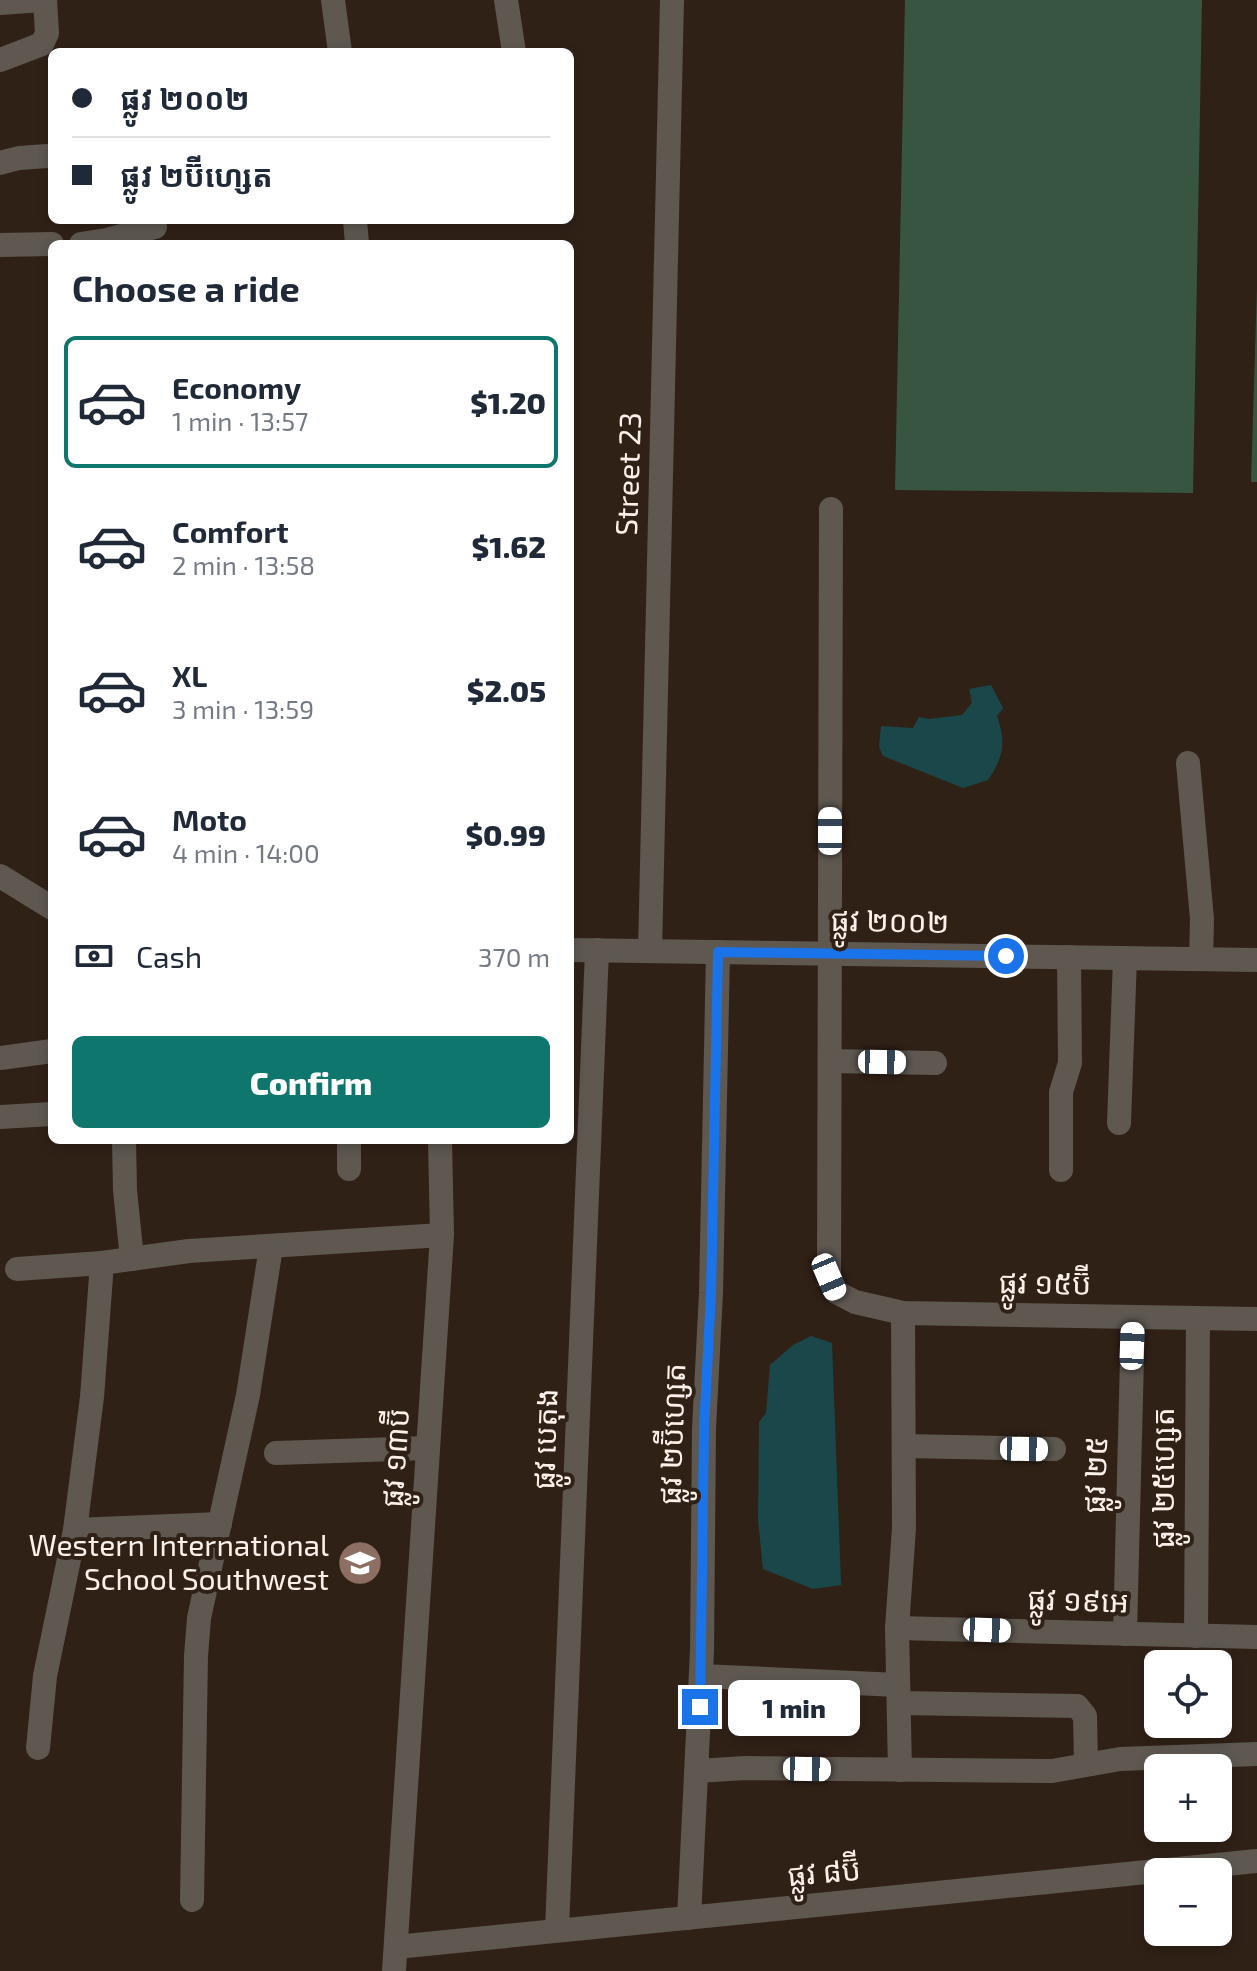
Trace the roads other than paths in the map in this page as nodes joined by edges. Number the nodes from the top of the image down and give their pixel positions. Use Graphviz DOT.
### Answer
graph roads {
  1 [pos="44,0"];
  2 [pos="333,0"];
  3 [pos="506,0"];
  4 [pos="672,0"];
  5 [pos="0,3"];
  6 [pos="339,48"];
  7 [pos="513,48"];
  8 [pos="0,60"];
  9 [pos="47,156"];
  10 [pos="0,163"];
  11 [pos="155,230"];
  12 [pos="106,240"];
  13 [pos="48,244"];
  14 [pos="0,245"];
  15 [pos="831,509"];
  16 [pos="1188,763"];
  17 [pos="0,876"];
  18 [pos="48,906"];
  19 [pos="574,950"];
  20 [pos="597,950"];
  21 [pos="650,951"];
  22 [pos="718,952"];
  23 [pos="830,953"];
  24 [pos="1069,957"];
  25 [pos="1125,958"];
  26 [pos="1201,959"];
  27 [pos="1257,960"];
  28 [pos="48,1052"];
  29 [pos="0,1058"];
  30 [pos="830,1061"];
  31 [pos="935,1063"];
  32 [pos="48,1114"];
  33 [pos="0,1117"];
  34 [pos="1119,1123"];
  35 [pos="124,1144"];
  36 [pos="349,1144"];
  37 [pos="440,1144"];
  38 [pos="349,1169"];
  39 [pos="1061,1170"];
  40 [pos="442,1235"];
  41 [pos="271,1247"];
  42 [pos="132,1259"];
  43 [pos="102,1263"];
  44 [pos="17,1269"];
  45 [pos="903,1313"];
  46 [pos="1133,1318"];
  47 [pos="1198,1319"];
  48 [pos="1257,1319"];
  49 [pos="904,1446"];
  50 [pos="428,1448"];
  51 [pos="1054,1449"];
  52 [pos="276,1453"];
  53 [pos="220,1524"];
  54 [pos="75,1530"];
  55 [pos="897,1628"];
  56 [pos="1125,1634"];
  57 [pos="1196,1636"];
  58 [pos="1257,1637"];
  59 [pos="701,1676"];
  60 [pos="899,1694"];
  61 [pos="38,1748"];
  62 [pos="1257,1754"];
  63 [pos="1086,1764"];
  64 [pos="900,1770"];
  65 [pos="697,1771"];
  66 [pos="1257,1861"];
  67 [pos="192,1900"];
  68 [pos="689,1918"];
  69 [pos="557,1930"];
  70 [pos="395,1959"];
  1 -- 5 [label="street"];
  1 -- 8 [label="street"];
  2 -- 6 [label="street"];
  3 -- 7 [label="street"];
  4 -- 21 [label="street, Street 23"];
  9 -- 10 [label="street"];
  11 -- 12 [label="street"];
  13 -- 14 [label="street"];
  15 -- 23 [label="street"];
  16 -- 26 [label="street"];
  17 -- 18 [label="street"];
  19 -- 20 [label="street, ផ្លូវ ២០០២"];
  20 -- 21 [label="street, ផ្លូវ ២០០២"];
  20 -- 69 [label="street, ផ្លូវ បេតុង"];
  21 -- 22 [label="street, ផ្លូវ ២០០២"];
  22 -- 23 [label="street, ផ្លូវ ២០០២"];
  22 -- 59 [label="street, ផ្លូវ ២ប៊ីហ្សេត"];
  23 -- 24 [label="street, ផ្លូវ ២០០២"];
  23 -- 30 [label="street"];
  24 -- 25 [label="street, ផ្លូវ ២០០២"];
  24 -- 39 [label="street"];
  25 -- 26 [label="street, ផ្លូវ ២០០២"];
  25 -- 34 [label="street"];
  26 -- 27 [label="street, ផ្លូវ ២០០២"];
  28 -- 29 [label="street"];
  30 -- 31 [label="street"];
  30 -- 45 [label="street, ផ្លូវ ១៥ប៊ី"];
  32 -- 33 [label="street"];
  35 -- 42 [label="street"];
  36 -- 38 [label="street"];
  37 -- 40 [label="street, ផ្លូវ ១៣ប៊ី"];
  40 -- 41 [label="street"];
  40 -- 50 [label="street, ផ្លូវ ១៣ប៊ី"];
  41 -- 42 [label="street"];
  41 -- 53 [label="street"];
  42 -- 43 [label="street"];
  43 -- 44 [label="street"];
  43 -- 54 [label="street"];
  45 -- 46 [label="street, ផ្លូវ ១៥ប៊ី"];
  45 -- 49 [label="street"];
  46 -- 47 [label="street, ផ្លូវ ១៥ប៊ី"];
  46 -- 56 [label="street, ផ្លូវ ២៥"];
  47 -- 48 [label="street, ផ្លូវ ១៥ប៊ី"];
  47 -- 57 [label="street, ផ្លូវ ២៥ហ្សេត"];
  49 -- 51 [label="street"];
  49 -- 55 [label="street"];
  50 -- 52 [label="street"];
  50 -- 70 [label="street, ផ្លូវ ១៣ប៊ី"];
  53 -- 54 [label="street"];
  53 -- 67 [label="street"];
  54 -- 61 [label="street"];
  55 -- 56 [label="street, ផ្លូវ ១៩អេ"];
  55 -- 60 [label="street"];
  56 -- 57 [label="street, ផ្លូវ ១៩អេ"];
  57 -- 58 [label="street, ផ្លូវ ១៩អេ"];
  59 -- 60 [label="street"];
  59 -- 65 [label="street, ផ្លូវ ២ប៊ីហ្សេត"];
  60 -- 63 [label="street"];
  60 -- 64 [label="street"];
  62 -- 63 [label="street"];
  63 -- 64 [label="street"];
  64 -- 65 [label="street"];
  65 -- 68 [label="street, ផ្លូវ ២ប៊ីហ្សេត"];
  66 -- 68 [label="street, ផ្លូវ ៨ប៊ី"];
  68 -- 69 [label="street, ផ្លូវ ៨ប៊ី"];
  69 -- 70 [label="street, ផ្លូវ ៨ប៊ី"];
}
